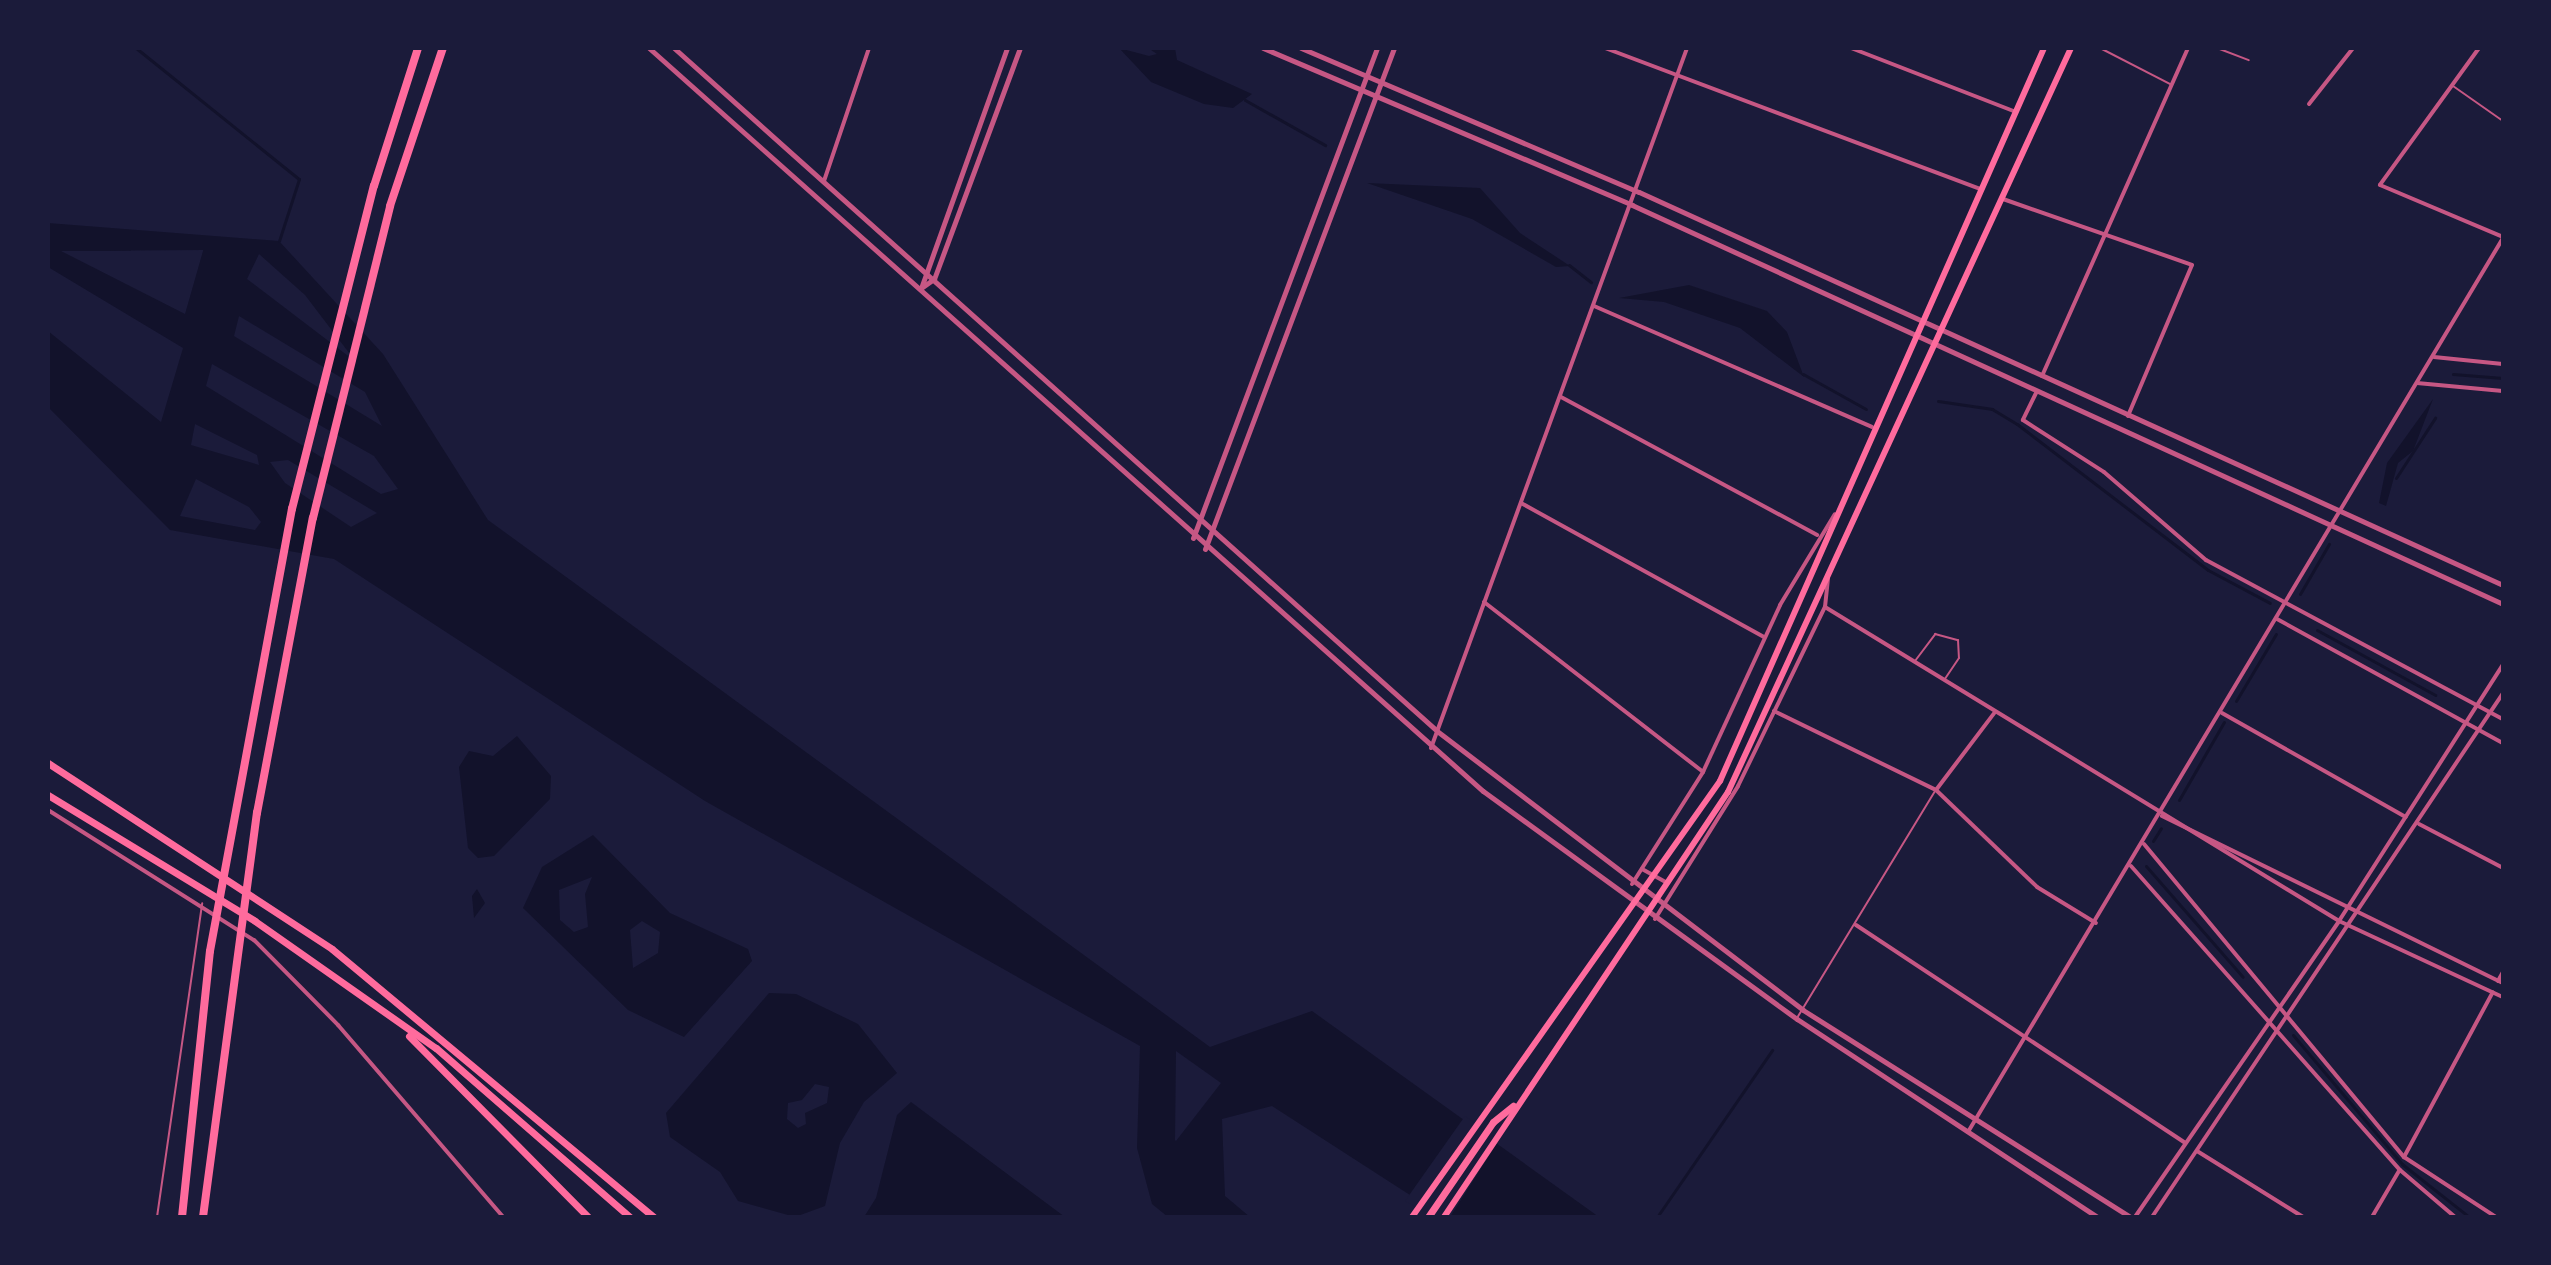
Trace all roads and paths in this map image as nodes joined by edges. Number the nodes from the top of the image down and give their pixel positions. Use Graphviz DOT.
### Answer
graph roads {
  1 [pos="418,48"];
  2 [pos="443,48"];
  3 [pos="649,48"];
  4 [pos="674,48"];
  5 [pos="869,48"];
  6 [pos="1007,48"];
  7 [pos="1020,48"];
  8 [pos="1263,48"];
  9 [pos="1301,48"];
  10 [pos="1377,48"];
  11 [pos="1394,48"];
  12 [pos="1605,48"];
  13 [pos="1687,48"];
  14 [pos="1851,48"];
  15 [pos="2044,48"];
  16 [pos="2071,48"];
  17 [pos="2100,48"];
  18 [pos="2188,48"];
  19 [pos="2217,48"];
  20 [pos="2353,48"];
  21 [pos="2479,48"];
  22 [pos="2249,60"];
  23 [pos="1367,77"];
  24 [pos="1677,79"];
  25 [pos="1380,82"];
  26 [pos="2173,85"];
  27 [pos="2452,86"];
  28 [pos="1360,91"];
  29 [pos="1375,97"];
  30 [pos="2309,104"];
  31 [pos="2016,112"];
  32 [pos="2503,121"];
  33 [pos="824,181"];
  34 [pos="1981,189"];
  35 [pos="1639,192"];
  36 [pos="2003,199"];
  37 [pos="1632,205"];
  38 [pos="2104,238"];
  39 [pos="2503,238"];
  40 [pos="925,271"];
  41 [pos="934,279"];
  42 [pos="921,288"];
  43 [pos="1594,306"];
  44 [pos="1921,320"];
  45 [pos="1944,331"];
  46 [pos="1913,337"];
  47 [pos="1936,348"];
  48 [pos="2433,357"];
  49 [pos="2503,364"];
  50 [pos="2042,376"];
  51 [pos="2417,383"];
  52 [pos="2503,391"];
  53 [pos="2036,393"];
  54 [pos="1561,397"];
  55 [pos="2128,416"];
  56 [pos="1872,427"];
  57 [pos="1521,503"];
  58 [pos="2342,511"];
  59 [pos="1835,514"];
  60 [pos="1203,525"];
  61 [pos="2333,526"];
  62 [pos="1817,535"];
  63 [pos="1215,536"];
  64 [pos="1193,538"];
  65 [pos="1205,549"];
  66 [pos="1827,574"];
  67 [pos="2503,585"];
  68 [pos="1484,602"];
  69 [pos="2287,603"];
  70 [pos="2503,604"];
  71 [pos="1825,607"];
  72 [pos="2277,619"];
  73 [pos="1765,637"];
  74 [pos="1915,662"];
  75 [pos="2503,665"];
  76 [pos="1944,680"];
  77 [pos="2503,693"];
  78 [pos="2477,705"];
  79 [pos="1774,711"];
  80 [pos="1995,711"];
  81 [pos="2222,713"];
  82 [pos="2491,713"];
  83 [pos="2503,719"];
  84 [pos="2466,723"];
  85 [pos="2479,730"];
  86 [pos="1437,731"];
  87 [pos="2503,743"];
  88 [pos="1431,748"];
  89 [pos="48,763"];
  90 [pos="1703,772"];
  91 [pos="1936,790"];
  92 [pos="48,795"];
  93 [pos="48,810"];
  94 [pos="2160,816"];
  95 [pos="2406,817"];
  96 [pos="2419,824"];
  97 [pos="2144,844"];
  98 [pos="2131,866"];
  99 [pos="2503,868"];
  100 [pos="1642,869"];
  101 [pos="1632,884"];
  102 [pos="1675,888"];
  103 [pos="202,903"];
  104 [pos="1663,906"];
  105 [pos="2346,910"];
  106 [pos="2357,916"];
  107 [pos="1655,919"];
  108 [pos="2339,921"];
  109 [pos="2096,923"];
  110 [pos="1856,925"];
  111 [pos="2349,927"];
  112 [pos="2503,972"];
  113 [pos="2500,982"];
  114 [pos="2493,992"];
  115 [pos="2503,997"];
  116 [pos="2281,1004"];
  117 [pos="1803,1010"];
  118 [pos="2290,1012"];
  119 [pos="1797,1019"];
  120 [pos="2270,1019"];
  121 [pos="399,1026"];
  122 [pos="2280,1028"];
  123 [pos="2030,1035"];
  124 [pos="1513,1106"];
  125 [pos="1974,1121"];
  126 [pos="1968,1132"];
  127 [pos="2185,1143"];
  128 [pos="2197,1151"];
  129 [pos="2404,1157"];
  130 [pos="2400,1170"];
  131 [pos="157,1217"];
  132 [pos="182,1217"];
  133 [pos="203,1217"];
  134 [pos="503,1217"];
  135 [pos="588,1217"];
  136 [pos="630,1217"];
  137 [pos="654,1217"];
  138 [pos="1412,1217"];
  139 [pos="1428,1217"];
  140 [pos="1444,1217"];
  141 [pos="2097,1217"];
  142 [pos="2132,1217"];
  143 [pos="2152,1217"];
  144 [pos="2303,1217"];
  145 [pos="2372,1217"];
  146 [pos="2455,1217"];
  147 [pos="2496,1217"];
  1 -- 132 [label="highway"];
  2 -- 133 [label="highway"];
  3 -- 42 [label="street"];
  4 -- 33 [label="street"];
  5 -- 33 [label="street"];
  6 -- 40 [label="street"];
  7 -- 41 [label="street"];
  8 -- 28 [label="street"];
  9 -- 23 [label="street"];
  10 -- 23 [label="street"];
  11 -- 25 [label="street"];
  12 -- 24 [label="street"];
  13 -- 24 [label="street"];
  14 -- 31 [label="street"];
  15 -- 31 [label="main road"];
  16 -- 36 [label="main road"];
  17 -- 26 [label="lane"];
  18 -- 26 [label="street"];
  19 -- 22 [label="lane"];
  20 -- 30 [label="street"];
  21 -- 27 [label="street"];
  23 -- 25 [label="street"];
  23 -- 28 [label="street"];
  24 -- 34 [label="street"];
  24 -- 35 [label="street"];
  25 -- 29 [label="street"];
  25 -- 35 [label="street"];
  26 -- 38 [label="street"];
  27 -- 32 [label="lane"];
  27 -- 39 [label="street"];
  28 -- 29 [label="street"];
  28 -- 60 [label="street"];
  29 -- 37 [label="street"];
  29 -- 63 [label="street"];
  31 -- 34 [label="main road"];
  33 -- 40 [label="street"];
  34 -- 44 [label="main road"];
  35 -- 37 [label="street"];
  35 -- 44 [label="street"];
  36 -- 38 [label="street"];
  36 -- 45 [label="main road"];
  37 -- 43 [label="street"];
  37 -- 46 [label="street"];
  38 -- 50 [label="street"];
  38 -- 55 [label="street"];
  39 -- 48 [label="street"];
  40 -- 41 [label="street"];
  40 -- 42 [label="street"];
  41 -- 42 [label="street"];
  41 -- 60 [label="street"];
  42 -- 64 [label="street"];
  43 -- 54 [label="street"];
  43 -- 56 [label="street"];
  44 -- 45 [label="street"];
  44 -- 46 [label="main road"];
  45 -- 47 [label="main road"];
  45 -- 50 [label="street"];
  46 -- 47 [label="street"];
  46 -- 56 [label="main road"];
  47 -- 53 [label="street"];
  47 -- 66 [label="main road"];
  48 -- 49 [label="street"];
  48 -- 51 [label="street"];
  50 -- 55 [label="street"];
  51 -- 52 [label="street"];
  51 -- 58 [label="street"];
  53 -- 61 [label="street"];
  53 -- 69 [label="street"];
  54 -- 57 [label="street"];
  54 -- 62 [label="street"];
  55 -- 58 [label="street"];
  56 -- 59 [label="main road"];
  57 -- 68 [label="street"];
  57 -- 73 [label="street"];
  58 -- 61 [label="street"];
  58 -- 67 [label="street"];
  59 -- 62 [label="street"];
  59 -- 138 [label="main road"];
  60 -- 63 [label="street"];
  60 -- 64 [label="street"];
  61 -- 69 [label="street"];
  61 -- 70 [label="street"];
  62 -- 73 [label="street"];
  63 -- 65 [label="street"];
  63 -- 86 [label="street"];
  64 -- 65 [label="street"];
  65 -- 88 [label="street"];
  66 -- 71 [label="street"];
  66 -- 124 [label="main road"];
  68 -- 86 [label="street"];
  68 -- 90 [label="street"];
  69 -- 72 [label="street"];
  69 -- 78 [label="street"];
  71 -- 74 [label="street"];
  71 -- 79 [label="street"];
  72 -- 81 [label="street"];
  72 -- 84 [label="street"];
  73 -- 90 [label="street"];
  74 -- 76 [label="street"];
  74 -- 76 [label="lane"];
  75 -- 78 [label="street"];
  76 -- 80 [label="street"];
  77 -- 82 [label="street"];
  78 -- 82 [label="street"];
  78 -- 84 [label="street"];
  79 -- 91 [label="street"];
  79 -- 102 [label="street"];
  80 -- 91 [label="street"];
  80 -- 94 [label="street"];
  81 -- 94 [label="street"];
  81 -- 95 [label="street"];
  82 -- 83 [label="street"];
  82 -- 85 [label="street"];
  84 -- 85 [label="street"];
  84 -- 95 [label="street"];
  85 -- 87 [label="street"];
  85 -- 96 [label="street"];
  86 -- 88 [label="street"];
  86 -- 101 [label="street"];
  88 -- 107 [label="street"];
  89 -- 137 [label="highway"];
  90 -- 100 [label="street"];
  91 -- 109 [label="street"];
  91 -- 110 [label="lane"];
  92 -- 121 [label="highway"];
  93 -- 103 [label="street"];
  94 -- 97 [label="street"];
  94 -- 105 [label="street"];
  94 -- 108 [label="street"];
  95 -- 105 [label="street"];
  96 -- 99 [label="street"];
  96 -- 106 [label="street"];
  97 -- 98 [label="street"];
  97 -- 116 [label="street"];
  98 -- 109 [label="street"];
  98 -- 120 [label="street"];
  100 -- 101 [label="street"];
  100 -- 102 [label="street"];
  101 -- 104 [label="street"];
  102 -- 104 [label="street"];
  103 -- 131 [label="lane"];
  103 -- 134 [label="street"];
  104 -- 107 [label="street"];
  104 -- 117 [label="street"];
  105 -- 106 [label="street"];
  105 -- 108 [label="street"];
  106 -- 111 [label="street"];
  106 -- 113 [label="street"];
  107 -- 119 [label="street"];
  108 -- 111 [label="street"];
  108 -- 116 [label="street"];
  109 -- 123 [label="street"];
  110 -- 117 [label="lane"];
  110 -- 123 [label="street"];
  111 -- 114 [label="street"];
  111 -- 118 [label="street"];
  112 -- 113 [label="street"];
  114 -- 115 [label="street"];
  114 -- 129 [label="street"];
  116 -- 118 [label="street"];
  116 -- 120 [label="street"];
  117 -- 119 [label="lane"];
  117 -- 125 [label="street"];
  118 -- 122 [label="street"];
  118 -- 129 [label="street"];
  119 -- 126 [label="street"];
  120 -- 122 [label="street"];
  120 -- 127 [label="street"];
  121 -- 135 [label="highway"];
  121 -- 136 [label="highway"];
  122 -- 128 [label="street"];
  122 -- 130 [label="street"];
  123 -- 125 [label="street"];
  123 -- 127 [label="street"];
  124 -- 139 [label="highway"];
  124 -- 140 [label="main road"];
  125 -- 126 [label="street"];
  125 -- 142 [label="street"];
  126 -- 141 [label="street"];
  127 -- 142 [label="street"];
  128 -- 143 [label="street"];
  128 -- 144 [label="street"];
  129 -- 147 [label="street"];
  130 -- 145 [label="street"];
  130 -- 146 [label="street"];
}
